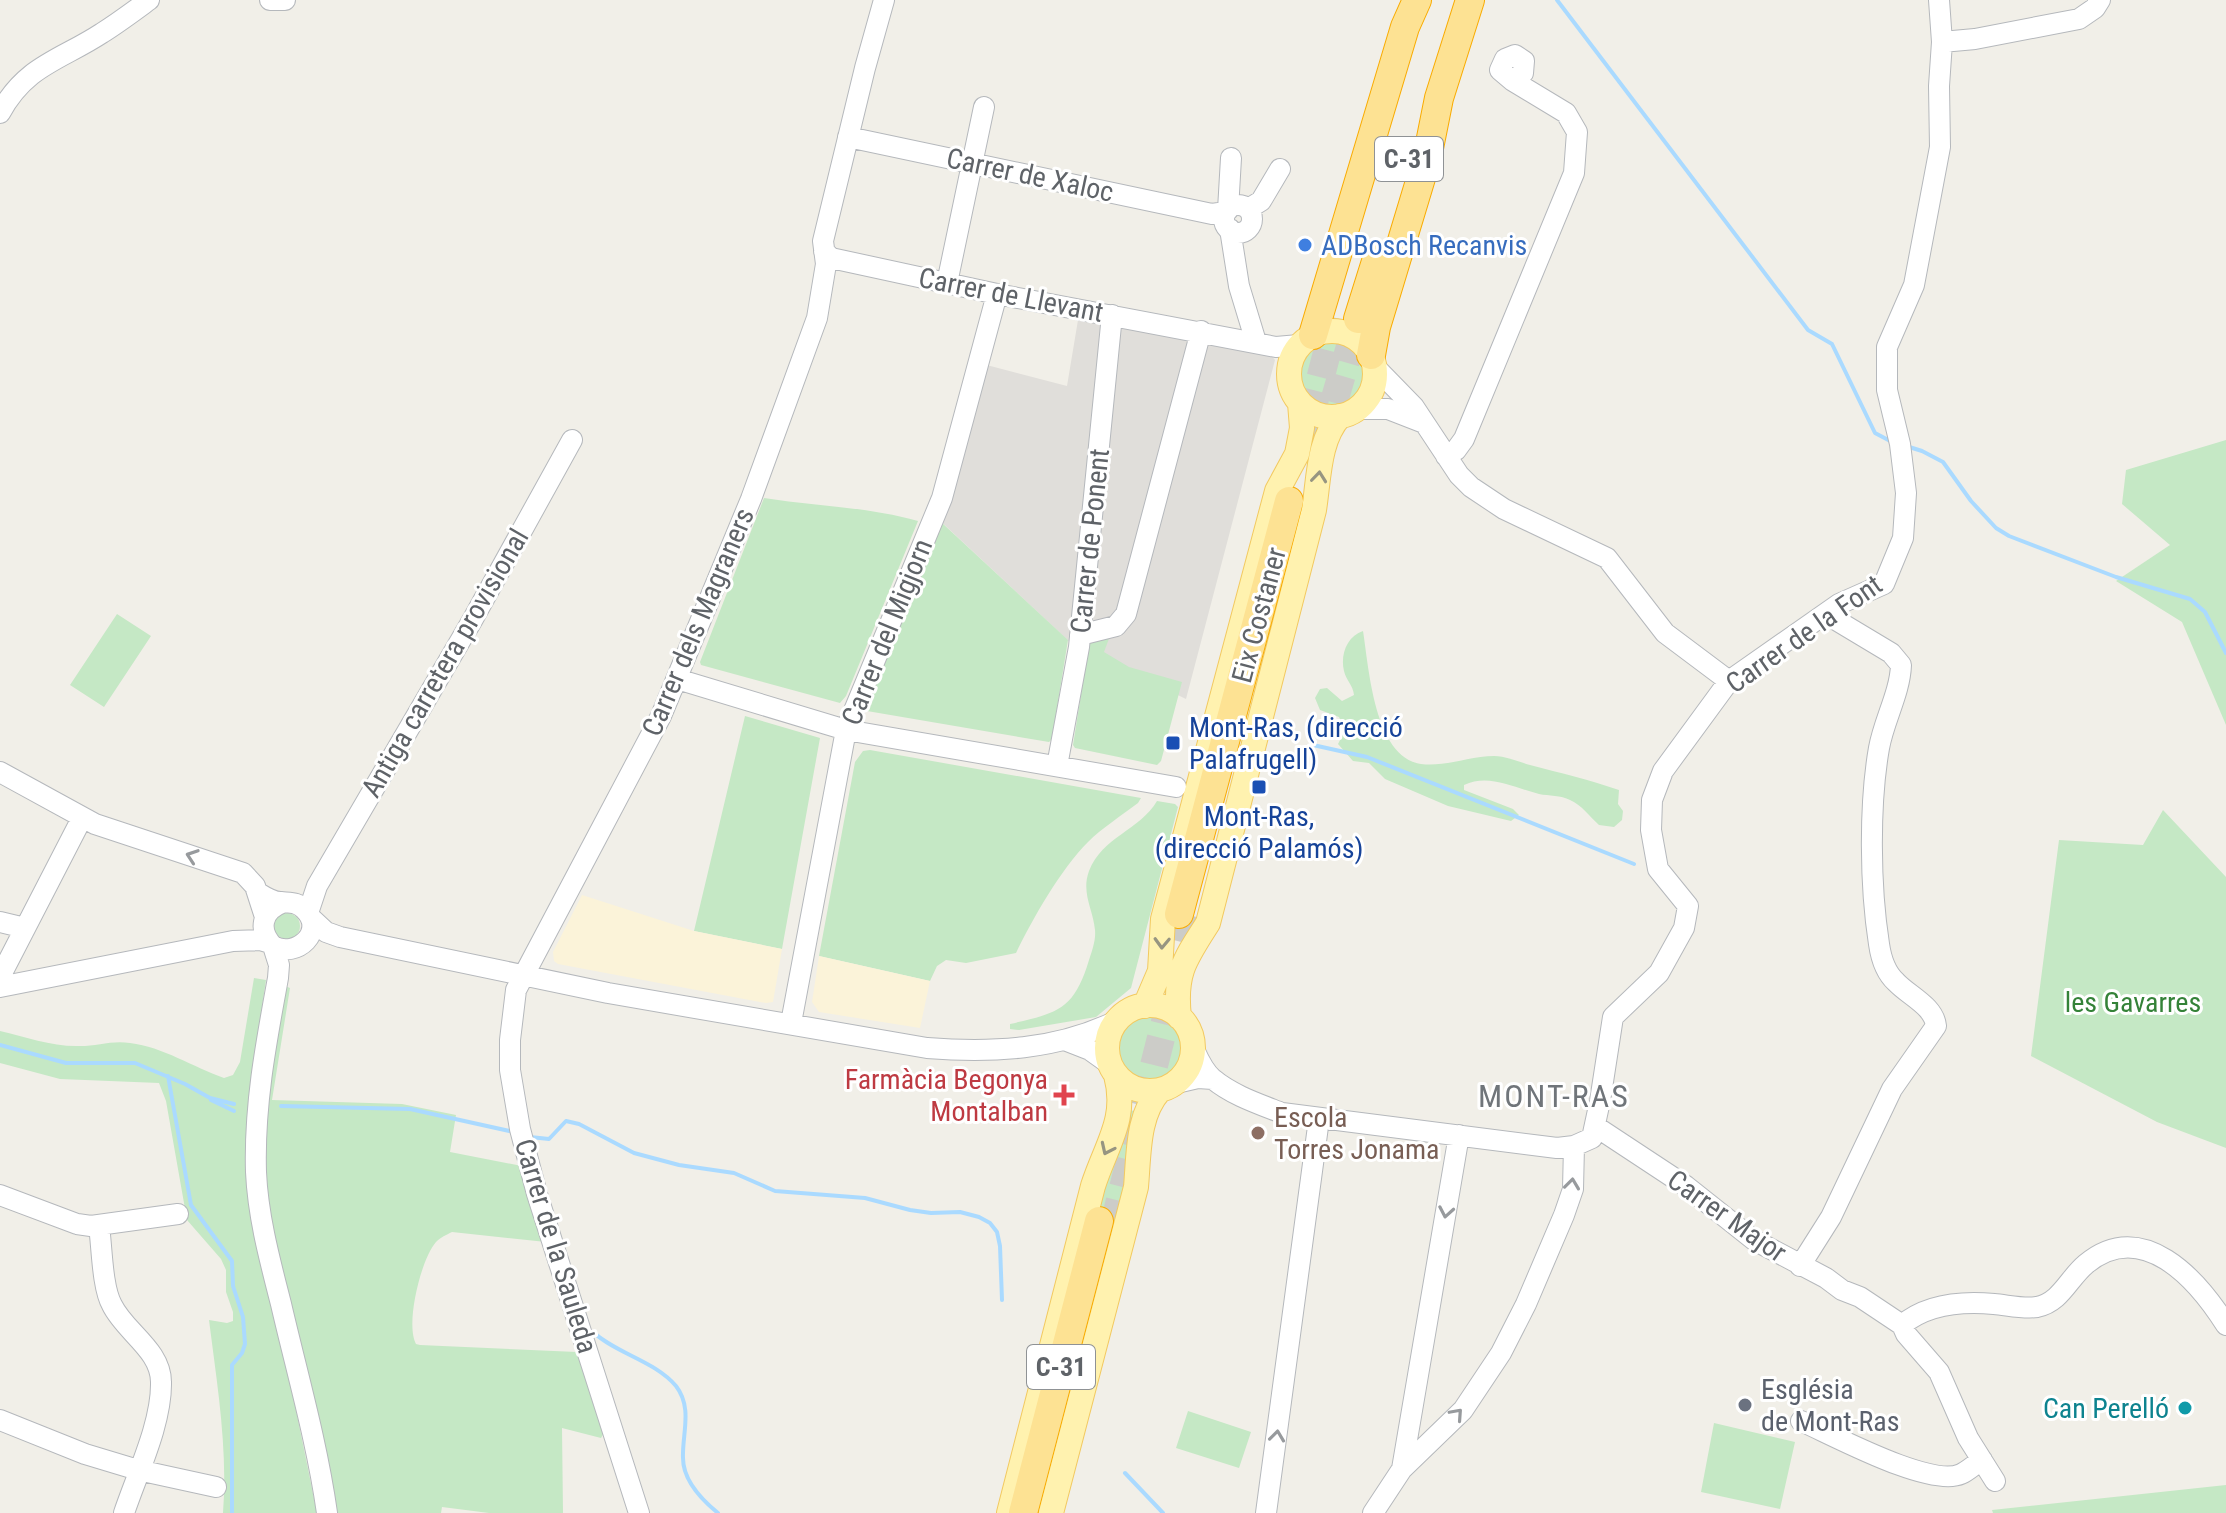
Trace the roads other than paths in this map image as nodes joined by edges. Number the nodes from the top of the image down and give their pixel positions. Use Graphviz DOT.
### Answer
graph roads {
  1 [pos="149,0"];
  2 [pos="270,0"];
  3 [pos="285,0"];
  4 [pos="884,0"];
  5 [pos="1417,0"];
  6 [pos="1434,0"];
  7 [pos="1459,0"];
  8 [pos="1470,0"];
  9 [pos="1939,0"];
  10 [pos="2100,0"];
  11 [pos="1408,14"];
  12 [pos="1942,42"];
  13 [pos="1513,81"];
  14 [pos="984,107"];
  15 [pos="0,113"];
  16 [pos="848,137"];
  17 [pos="1231,158"];
  18 [pos="971,163"];
  19 [pos="1280,169"];
  20 [pos="1232,214"];
  21 [pos="824,251"];
  22 [pos="947,283"];
  23 [pos="997,294"];
  24 [pos="1112,315"];
  25 [pos="1201,331"];
  26 [pos="1287,346"];
  27 [pos="1373,361"];
  28 [pos="1300,403"];
  29 [pos="1348,413"];
  30 [pos="1424,423"];
  31 [pos="572,440"];
  32 [pos="1446,456"];
  33 [pos="1297,503"];
  34 [pos="1826,614"];
  35 [pos="1080,635"];
  36 [pos="677,679"];
  37 [pos="1729,681"];
  38 [pos="846,730"];
  39 [pos="1057,766"];
  40 [pos="0,772"];
  41 [pos="1176,787"];
  42 [pos="82,818"];
  43 [pos="317,886"];
  44 [pos="257,892"];
  45 [pos="285,902"];
  46 [pos="1186,914"];
  47 [pos="309,916"];
  48 [pos="0,922"];
  49 [pos="25,928"];
  50 [pos="268,933"];
  51 [pos="340,937"];
  52 [pos="302,945"];
  53 [pos="524,976"];
  54 [pos="0,977"];
  55 [pos="278,978"];
  56 [pos="0,987"];
  57 [pos="1145,1006"];
  58 [pos="1179,1017"];
  59 [pos="1116,1021"];
  60 [pos="791,1023"];
  61 [pos="1067,1041"];
  62 [pos="1193,1047"];
  63 [pos="1113,1070"];
  64 [pos="1213,1079"];
  65 [pos="1166,1087"];
  66 [pos="1319,1119"];
  67 [pos="1595,1126"];
  68 [pos="1459,1135"];
  69 [pos="1574,1146"];
  70 [pos="0,1195"];
  71 [pos="178,1214"];
  72 [pos="99,1226"];
  73 [pos="1800,1266"];
  74 [pos="1902,1325"];
  75 [pos="2226,1325"];
  76 [pos="0,1420"];
  77 [pos="1801,1421"];
  78 [pos="1409,1430"];
  79 [pos="1426,1446"];
  80 [pos="1982,1460"];
  81 [pos="1402,1469"];
  82 [pos="138,1470"];
  83 [pos="1995,1481"];
  84 [pos="216,1487"];
  85 [pos="124,1513"];
  86 [pos="327,1513"];
  87 [pos="639,1513"];
  88 [pos="1009,1513"];
  89 [pos="1023,1513"];
  90 [pos="1039,1513"];
  91 [pos="1051,1513"];
  92 [pos="1266,1513"];
  93 [pos="1373,1513"];
  1 -- 15 [label="street"];
  2 -- 3 [label="street"];
  4 -- 16 [label="street, Carrer dels Magraners"];
  5 -- 11 [label="highway"];
  6 -- 7 [label="highway, C-31"];
  8 -- 27 [label="highway"];
  9 -- 12 [label="street, Carrer de la Font"];
  10 -- 12 [label="street"];
  11 -- 26 [label="highway"];
  12 -- 34 [label="street, Carrer de la Font"];
  13 -- 32 [label="street"];
  14 -- 18 [label="street"];
  16 -- 18 [label="street, Carrer de Xaloc"];
  16 -- 21 [label="street, Carrer dels Magraners"];
  17 -- 20 [label="street"];
  18 -- 20 [label="street, Carrer de Xaloc"];
  18 -- 22 [label="street"];
  19 -- 20 [label="street"];
  20 -- 26 [label="street"];
  21 -- 22 [label="street, Carrer de Llevant"];
  21 -- 36 [label="street, Carrer dels Magraners"];
  22 -- 23 [label="street, Carrer de Llevant"];
  23 -- 24 [label="street, Carrer de Llevant"];
  23 -- 38 [label="street, Carrer del Migjorn"];
  24 -- 25 [label="street, Carrer de Llevant"];
  24 -- 35 [label="street, Carrer de Ponent"];
  25 -- 26 [label="street, Carrer de Llevant"];
  25 -- 35 [label="street"];
  26 -- 27 [label="main road"];
  26 -- 28 [label="main road"];
  27 -- 29 [label="main road"];
  27 -- 30 [label="street"];
  28 -- 29 [label="main road"];
  28 -- 57 [label="main road, one-way"];
  29 -- 30 [label="street"];
  58 -- 29 [label="main road, one-way"];
  30 -- 32 [label="street"];
  31 -- 43 [label="street, Antiga carretera provisional"];
  32 -- 37 [label="street"];
  33 -- 46 [label="highway, Eix Costaner"];
  34 -- 37 [label="street, Carrer de la Font"];
  34 -- 73 [label="street"];
  35 -- 39 [label="street, Carrer de Ponent"];
  36 -- 38 [label="street"];
  36 -- 53 [label="street, Carrer dels Magraners"];
  37 -- 67 [label="street, Carrer de la Font"];
  38 -- 39 [label="street"];
  38 -- 60 [label="street, Carrer del Migjorn"];
  39 -- 41 [label="street"];
  40 -- 42 [label="street"];
  44 -- 42 [label="street, one-way"];
  42 -- 49 [label="street"];
  43 -- 45 [label="street"];
  43 -- 47 [label="street, Antiga carretera provisional"];
  44 -- 45 [label="street"];
  44 -- 50 [label="street"];
  45 -- 47 [label="street"];
  45 -- 50 [label="street"];
  47 -- 51 [label="street"];
  47 -- 52 [label="street"];
  48 -- 49 [label="street"];
  49 -- 54 [label="street"];
  50 -- 52 [label="street"];
  50 -- 55 [label="street"];
  50 -- 56 [label="street"];
  51 -- 52 [label="street"];
  51 -- 53 [label="street"];
  52 -- 55 [label="street"];
  53 -- 60 [label="street"];
  53 -- 87 [label="street, Carrer de la Sauleda"];
  55 -- 86 [label="street"];
  57 -- 58 [label="main road"];
  57 -- 59 [label="main road"];
  58 -- 62 [label="main road"];
  59 -- 61 [label="street"];
  59 -- 63 [label="main road"];
  60 -- 61 [label="street"];
  61 -- 63 [label="street"];
  62 -- 64 [label="street"];
  62 -- 65 [label="main road"];
  63 -- 65 [label="main road"];
  63 -- 88 [label="main road, one-way"];
  64 -- 65 [label="street"];
  64 -- 66 [label="street"];
  65 -- 91 [label="main road"];
  66 -- 68 [label="street"];
  92 -- 66 [label="street, one-way"];
  67 -- 69 [label="street"];
  67 -- 73 [label="street, Carrer Major"];
  68 -- 69 [label="street"];
  68 -- 78 [label="street, one-way"];
  79 -- 69 [label="street, one-way"];
  70 -- 72 [label="street"];
  71 -- 72 [label="street"];
  72 -- 82 [label="street"];
  73 -- 74 [label="street, Carrer Major"];
  74 -- 75 [label="street"];
  74 -- 80 [label="street, Carrer Major"];
  76 -- 82 [label="street"];
  77 -- 80 [label="street"];
  78 -- 79 [label="street"];
  78 -- 81 [label="street"];
  79 -- 81 [label="street"];
  80 -- 83 [label="street, Carrer Major"];
  81 -- 93 [label="street"];
  82 -- 84 [label="street"];
  82 -- 85 [label="street"];
  89 -- 90 [label="highway, C-31"];
}
